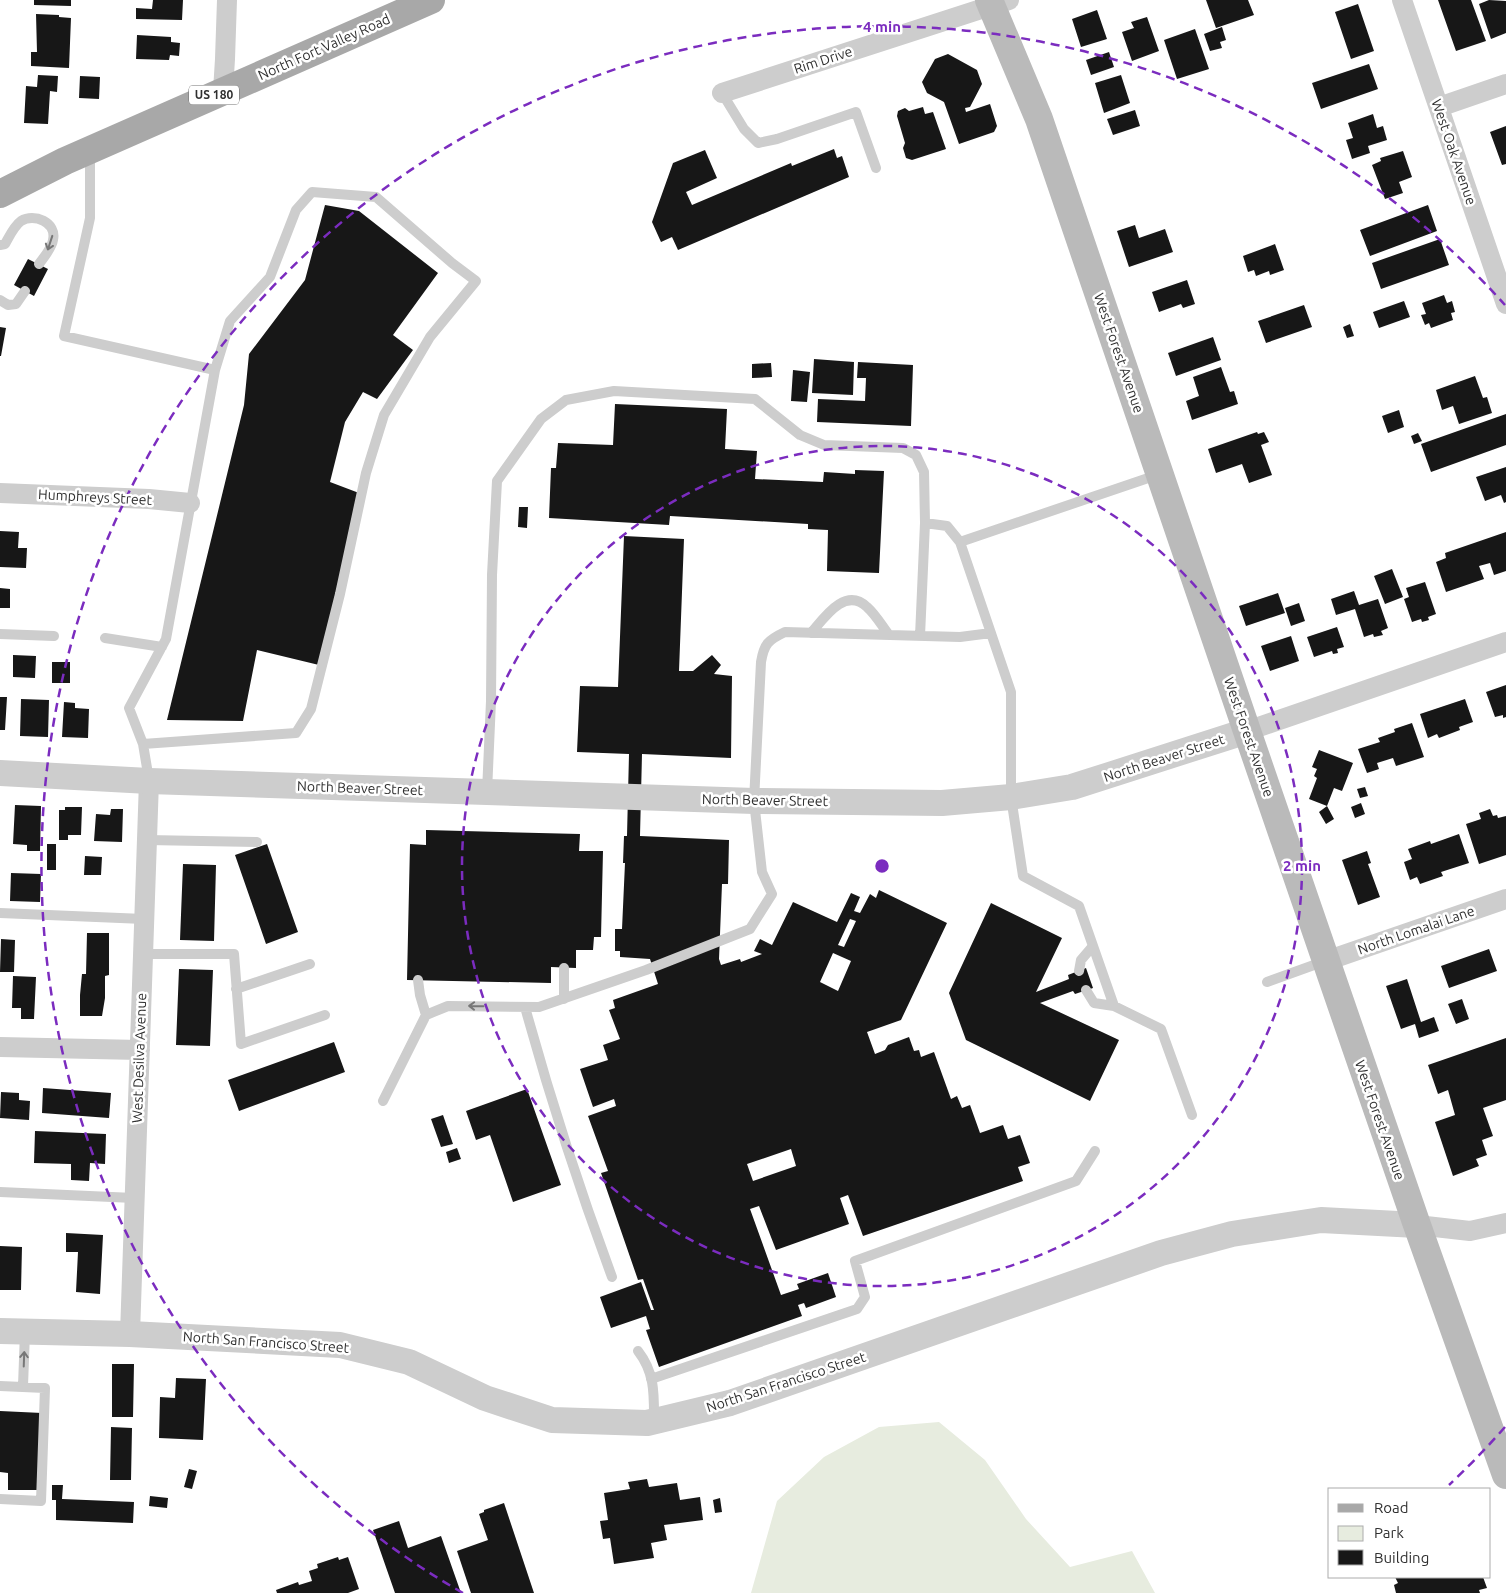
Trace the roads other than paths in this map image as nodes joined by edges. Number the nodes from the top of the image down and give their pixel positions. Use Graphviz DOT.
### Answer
graph roads {
  1 [pos="227,0"];
  2 [pos="431,0"];
  3 [pos="1402,0"];
  4 [pos="997,2"];
  5 [pos="1506,84"];
  6 [pos="223,91"];
  7 [pos="722,93"];
  8 [pos="1439,107"];
  9 [pos="90,150"];
  10 [pos="876,168"];
  11 [pos="0,194"];
  12 [pos="0,245"];
  13 [pos="39,264"];
  14 [pos="25,291"];
  15 [pos="0,300"];
  16 [pos="1506,304"];
  17 [pos="215,370"];
  18 [pos="1160,474"];
  19 [pos="0,493"];
  20 [pos="190,503"];
  21 [pos="925,523"];
  22 [pos="960,542"];
  23 [pos="811,633"];
  24 [pos="990,633"];
  25 [pos="0,634"];
  26 [pos="889,635"];
  27 [pos="54,636"];
  28 [pos="920,636"];
  29 [pos="105,638"];
  30 [pos="1506,642"];
  31 [pos="162,647"];
  32 [pos="1246,731"];
  33 [pos="143,744"];
  34 [pos="0,773"];
  35 [pos="149,781"];
  36 [pos="487,792"];
  37 [pos="1011,798"];
  38 [pos="754,801"];
  39 [pos="147,840"];
  40 [pos="257,842"];
  41 [pos="1506,899"];
  42 [pos="0,913"];
  43 [pos="144,919"];
  44 [pos="1093,946"];
  45 [pos="143,954"];
  46 [pos="1326,961"];
  47 [pos="310,964"];
  48 [pos="564,968"];
  49 [pos="1079,971"];
  50 [pos="418,980"];
  51 [pos="1267,982"];
  52 [pos="236,989"];
  53 [pos="1086,990"];
  54 [pos="564,999"];
  55 [pos="1114,1006"];
  56 [pos="525,1007"];
  57 [pos="325,1015"];
  58 [pos="426,1015"];
  59 [pos="0,1046"];
  60 [pos="140,1050"];
  61 [pos="383,1101"];
  62 [pos="1192,1114"];
  63 [pos="1095,1151"];
  64 [pos="0,1192"];
  65 [pos="134,1198"];
  66 [pos="1506,1223"];
  67 [pos="1417,1225"];
  68 [pos="612,1277"];
  69 [pos="13,1331"];
  70 [pos="130,1334"];
  71 [pos="638,1351"];
  72 [pos="652,1379"];
  73 [pos="0,1386"];
  74 [pos="23,1386"];
  75 [pos="654,1421"];
  76 [pos="1506,1475"];
  77 [pos="0,1499"];
  1 -- 6 [label="street"];
  2 -- 6 [label="main road, North Fort Valley Road / US 180"];
  3 -- 8 [label="street, West Oak Avenue"];
  4 -- 7 [label="street, Rim Drive"];
  4 -- 18 [label="main road, West Forest Avenue"];
  5 -- 8 [label="street"];
  6 -- 9 [label="main road, North Fort Valley Road / US 180"];
  7 -- 10 [label="lane"];
  8 -- 16 [label="street, West Oak Avenue"];
  9 -- 11 [label="main road, North Fort Valley Road / US 180"];
  9 -- 17 [label="lane"];
  12 -- 13 [label="lane, one-way"];
  14 -- 15 [label="lane"];
  17 -- 20 [label="lane"];
  17 -- 33 [label="lane"];
  18 -- 22 [label="lane"];
  18 -- 32 [label="main road, West Forest Avenue"];
  19 -- 20 [label="street, Humphreys Street"];
  20 -- 31 [label="lane"];
  21 -- 22 [label="lane"];
  21 -- 28 [label="lane"];
  21 -- 36 [label="lane"];
  22 -- 24 [label="lane"];
  23 -- 26 [label="lane"];
  23 -- 26 [label="lane"];
  23 -- 38 [label="lane"];
  24 -- 28 [label="lane"];
  24 -- 37 [label="lane"];
  25 -- 27 [label="lane"];
  26 -- 28 [label="lane"];
  29 -- 31 [label="lane"];
  30 -- 32 [label="street, North Beaver Street"];
  31 -- 33 [label="lane"];
  32 -- 37 [label="street, North Beaver Street"];
  32 -- 46 [label="main road, West Forest Avenue"];
  33 -- 35 [label="lane"];
  34 -- 35 [label="street, North Beaver Street"];
  35 -- 36 [label="street, North Beaver Street"];
  35 -- 39 [label="street, West Desilva Avenue"];
  36 -- 38 [label="street, North Beaver Street"];
  37 -- 38 [label="street, North Beaver Street"];
  37 -- 44 [label="lane"];
  38 -- 54 [label="lane"];
  39 -- 40 [label="lane"];
  39 -- 43 [label="street, West Desilva Avenue"];
  41 -- 46 [label="street, North Lomalai Lane"];
  42 -- 43 [label="lane"];
  43 -- 45 [label="street, West Desilva Avenue"];
  44 -- 49 [label="lane"];
  44 -- 55 [label="lane"];
  45 -- 52 [label="lane"];
  45 -- 60 [label="street, West Desilva Avenue"];
  46 -- 51 [label="lane"];
  46 -- 67 [label="main road, West Forest Avenue"];
  47 -- 52 [label="lane"];
  48 -- 54 [label="lane"];
  50 -- 58 [label="lane"];
  52 -- 57 [label="lane"];
  53 -- 55 [label="lane"];
  54 -- 56 [label="lane"];
  55 -- 62 [label="lane"];
  56 -- 58 [label="lane, one-way"];
  56 -- 68 [label="lane"];
  58 -- 61 [label="lane"];
  59 -- 60 [label="street"];
  60 -- 65 [label="street, West Desilva Avenue"];
  63 -- 72 [label="lane"];
  64 -- 65 [label="lane"];
  65 -- 70 [label="street, West Desilva Avenue"];
  66 -- 67 [label="street, North San Francisco Street"];
  67 -- 75 [label="street, North San Francisco Street"];
  67 -- 76 [label="main road, West Forest Avenue"];
  69 -- 70 [label="street, North San Francisco Street"];
  74 -- 69 [label="lane, one-way"];
  70 -- 75 [label="street, North San Francisco Street"];
  71 -- 72 [label="lane"];
  72 -- 75 [label="lane"];
  73 -- 74 [label="lane"];
  74 -- 77 [label="lane"];
}
